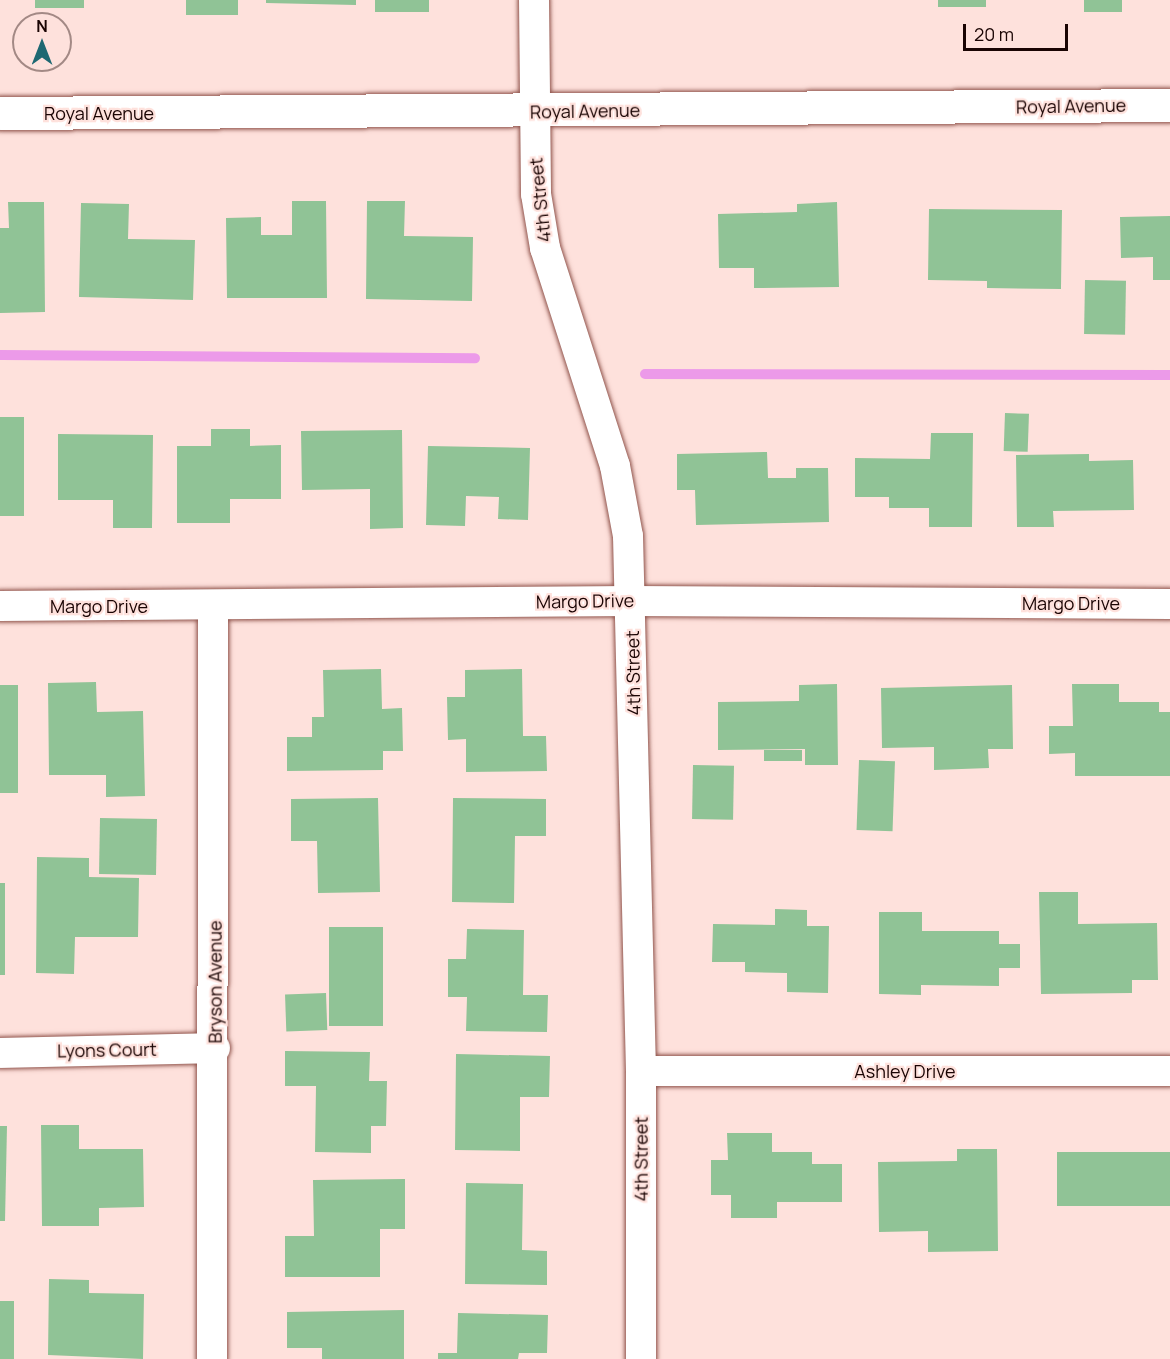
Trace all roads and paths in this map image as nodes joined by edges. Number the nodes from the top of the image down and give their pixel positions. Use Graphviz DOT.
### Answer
graph roads {
  1 [pos="534,0"];
  2 [pos="1170,105"];
  3 [pos="534,112"];
  4 [pos="0,113"];
  5 [pos="631,601"];
  6 [pos="1170,604"];
  7 [pos="213,605"];
  8 [pos="0,606"];
  9 [pos="215,1048"];
  10 [pos="0,1053"];
  11 [pos="641,1071"];
  12 [pos="1170,1071"];
  13 [pos="212,1359"];
  14 [pos="641,1359"];
  1 -- 3 [label="street, 4th Street"];
  2 -- 3 [label="main road, Royal Avenue"];
  3 -- 4 [label="main road, Royal Avenue"];
  3 -- 5 [label="street, 4th Street"];
  5 -- 6 [label="street, Margo Drive"];
  5 -- 7 [label="street, Margo Drive"];
  5 -- 11 [label="street, 4th Street"];
  7 -- 8 [label="street, Margo Drive"];
  7 -- 9 [label="street, Bryson Avenue"];
  9 -- 10 [label="street, Lyons Court"];
  9 -- 13 [label="street, Bryson Avenue"];
  11 -- 12 [label="street, Ashley Drive"];
  11 -- 14 [label="street, 4th Street"];
}
